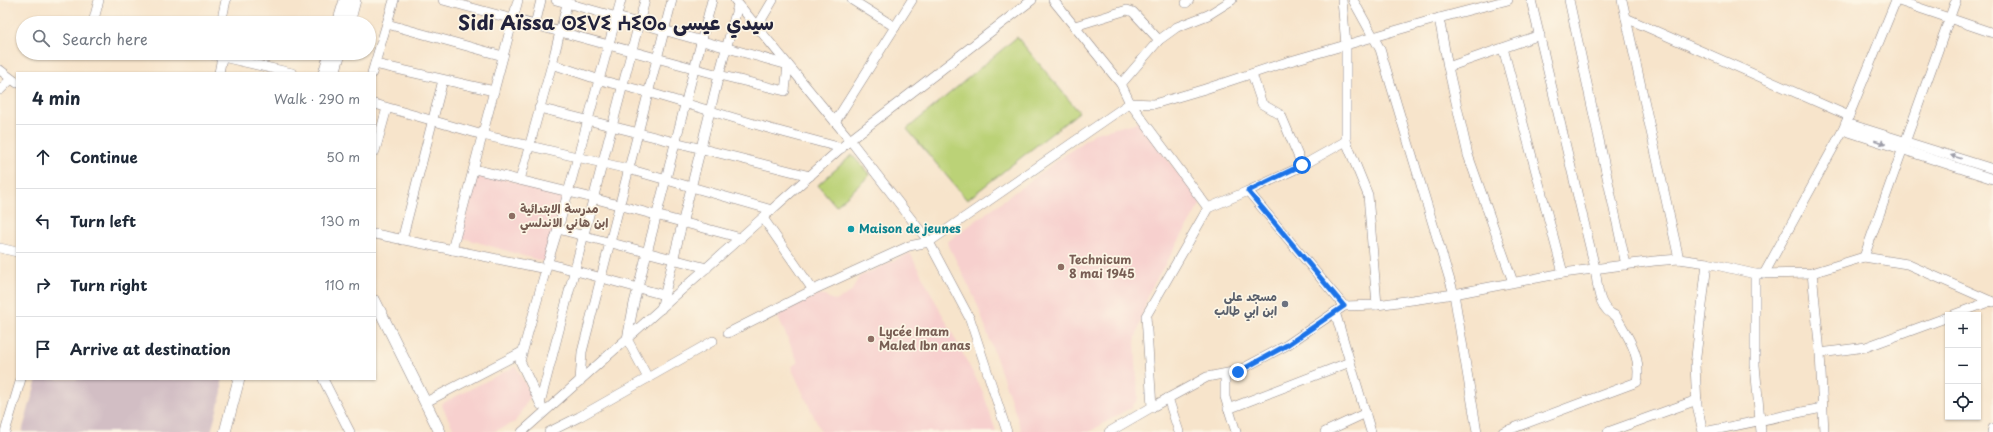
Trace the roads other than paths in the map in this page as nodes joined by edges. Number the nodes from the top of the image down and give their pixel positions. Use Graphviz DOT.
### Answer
graph roads {
  1 [pos="99,0"];
  2 [pos="226,0"];
  3 [pos="345,0"];
  4 [pos="355,0"];
  5 [pos="394,0"];
  6 [pos="443,0"];
  7 [pos="518,0"];
  8 [pos="542,0"];
  9 [pos="556,0"];
  10 [pos="621,0"];
  11 [pos="645,0"];
  12 [pos="672,0"];
  13 [pos="712,0"];
  14 [pos="773,0"];
  15 [pos="852,0"];
  16 [pos="912,0"];
  17 [pos="1032,0"];
  18 [pos="1053,0"];
  19 [pos="1232,0"];
  20 [pos="1342,0"];
  21 [pos="1353,0"];
  22 [pos="1508,0"];
  23 [pos="1531,0"];
  24 [pos="1569,0"];
  25 [pos="1622,0"];
  26 [pos="1956,0"];
  27 [pos="568,2"];
  28 [pos="737,2"];
  29 [pos="95,16"];
  30 [pos="223,16"];
  31 [pos="340,16"];
  32 [pos="350,16"];
  33 [pos="616,17"];
  34 [pos="1950,17"];
  35 [pos="513,18"];
  36 [pos="1439,18"];
  37 [pos="1626,18"];
  38 [pos="638,23"];
  39 [pos="387,24"];
  40 [pos="535,25"];
  41 [pos="895,26"];
  42 [pos="1075,26"];
  43 [pos="757,27"];
  44 [pos="664,30"];
  45 [pos="559,32"];
  46 [pos="1993,33"];
  47 [pos="1540,35"];
  48 [pos="1374,37"];
  49 [pos="1159,40"];
  50 [pos="702,41"];
  51 [pos="609,45"];
  52 [pos="1346,45"];
  53 [pos="726,48"];
  54 [pos="1503,48"];
  55 [pos="631,51"];
  56 [pos="503,56"];
  57 [pos="656,58"];
  58 [pos="216,60"];
  59 [pos="235,60"];
  60 [pos="328,60"];
  61 [pos="338,60"];
  62 [pos="552,64"];
  63 [pos="788,65"];
  64 [pos="1448,67"];
  65 [pos="374,68"];
  66 [pos="695,68"];
  67 [pos="0,70"];
  68 [pos="273,71"];
  69 [pos="219,72"];
  70 [pos="324,72"];
  71 [pos="334,72"];
  72 [pos="1252,74"];
  73 [pos="719,75"];
  74 [pos="443,80"];
  75 [pos="600,80"];
  76 [pos="14,81"];
  77 [pos="1121,84"];
  78 [pos="623,85"];
  79 [pos="0,90"];
  80 [pos="494,92"];
  81 [pos="647,92"];
  82 [pos="1130,103"];
  83 [pos="376,104"];
  84 [pos="686,104"];
  85 [pos="388,108"];
  86 [pos="539,108"];
  87 [pos="710,110"];
  88 [pos="588,120"];
  89 [pos="432,122"];
  90 [pos="835,122"];
  91 [pos="1846,123"];
  92 [pos="612,126"];
  93 [pos="638,133"];
  94 [pos="483,135"];
  95 [pos="850,140"];
  96 [pos="1346,141"];
  97 [pos="676,143"];
  98 [pos="529,145"];
  99 [pos="1903,145"];
  100 [pos="376,148"];
  101 [pos="842,148"];
  102 [pos="700,149"];
  103 [pos="578,157"];
  104 [pos="602,162"];
  105 [pos="1302,165"];
  106 [pos="474,169"];
  107 [pos="628,169"];
  108 [pos="1993,169"];
  109 [pos="810,176"];
  110 [pos="1993,179"];
  111 [pos="520,180"];
  112 [pos="666,180"];
  113 [pos="691,187"];
  114 [pos="1248,191"];
  115 [pos="568,192"];
  116 [pos="593,198"];
  117 [pos="620,205"];
  118 [pos="1208,208"];
  119 [pos="772,210"];
  120 [pos="658,216"];
  121 [pos="763,218"];
  122 [pos="682,222"];
  123 [pos="558,229"];
  124 [pos="376,234"];
  125 [pos="583,235"];
  126 [pos="741,238"];
  127 [pos="402,240"];
  128 [pos="929,242"];
  129 [pos="611,243"];
  130 [pos="0,248"];
  131 [pos="452,250"];
  132 [pos="16,252"];
  133 [pos="648,252"];
  134 [pos="1864,257"];
  135 [pos="673,259"];
  136 [pos="1679,259"];
  137 [pos="1707,263"];
  138 [pos="1626,265"];
  139 [pos="546,266"];
  140 [pos="707,268"];
  141 [pos="1595,268"];
  142 [pos="574,271"];
  143 [pos="1563,273"];
  144 [pos="1760,274"];
  145 [pos="1812,274"];
  146 [pos="602,278"];
  147 [pos="1513,282"];
  148 [pos="638,288"];
  149 [pos="813,290"];
  150 [pos="1454,294"];
  151 [pos="664,295"];
  152 [pos="1992,302"];
  153 [pos="376,303"];
  154 [pos="1377,305"];
  155 [pos="1344,306"];
  156 [pos="661,309"];
  157 [pos="1335,312"];
  158 [pos="1962,312"];
  159 [pos="1945,318"];
  160 [pos="728,333"];
  161 [pos="627,339"];
  162 [pos="713,341"];
  163 [pos="522,352"];
  164 [pos="1820,353"];
  165 [pos="1350,362"];
  166 [pos="1225,374"];
  167 [pos="648,378"];
  168 [pos="20,380"];
  169 [pos="239,380"];
  170 [pos="324,380"];
  171 [pos="580,381"];
  172 [pos="1168,398"];
  173 [pos="1697,400"];
  174 [pos="426,402"];
  175 [pos="540,403"];
  176 [pos="1152,407"];
  177 [pos="1822,408"];
  178 [pos="1228,409"];
  179 [pos="545,412"];
  180 [pos="1366,413"];
  181 [pos="1759,420"];
  182 [pos="1993,428"];
  183 [pos="5,432"];
  184 [pos="225,432"];
  185 [pos="350,432"];
  186 [pos="440,432"];
  187 [pos="522,432"];
  188 [pos="549,432"];
  189 [pos="1007,432"];
  190 [pos="1109,432"];
  191 [pos="1179,432"];
  192 [pos="1236,432"];
  193 [pos="1325,432"];
  194 [pos="1371,432"];
  195 [pos="1477,432"];
  196 [pos="1503,432"];
  197 [pos="1608,432"];
  198 [pos="1704,432"];
  199 [pos="1761,432"];
  200 [pos="1824,432"];
  201 [pos="1992,432"];
  1 -- 29 [label="street"];
  2 -- 30 [label="street"];
  3 -- 31 [label="main road"];
  4 -- 32 [label="main road"];
  5 -- 39 [label="street"];
  6 -- 35 [label="street"];
  7 -- 35 [label="street"];
  8 -- 40 [label="street"];
  9 -- 27 [label="street"];
  10 -- 33 [label="street"];
  11 -- 38 [label="street"];
  12 -- 44 [label="street"];
  13 -- 50 [label="street"];
  14 -- 43 [label="street"];
  15 -- 41 [label="street"];
  16 -- 41 [label="street"];
  17 -- 95 [label="street"];
  18 -- 42 [label="street"];
  19 -- 49 [label="street"];
  20 -- 52 [label="street"];
  21 -- 48 [label="street"];
  22 -- 36 [label="street"];
  23 -- 47 [label="street"];
  24 -- 138 [label="street"];
  25 -- 37 [label="street"];
  26 -- 34 [label="street"];
  27 -- 33 [label="street"];
  27 -- 45 [label="street"];
  28 -- 43 [label="street"];
  28 -- 53 [label="street"];
  33 -- 38 [label="street"];
  33 -- 51 [label="street"];
  34 -- 46 [label="street"];
  34 -- 91 [label="street"];
  34 -- 99 [label="street"];
  35 -- 40 [label="street"];
  35 -- 56 [label="street"];
  36 -- 48 [label="street"];
  36 -- 64 [label="street"];
  37 -- 91 [label="street"];
  37 -- 136 [label="street"];
  38 -- 44 [label="street"];
  38 -- 55 [label="street"];
  39 -- 56 [label="street"];
  39 -- 65 [label="street"];
  40 -- 45 [label="street"];
  41 -- 90 [label="street"];
  42 -- 49 [label="street"];
  42 -- 77 [label="street"];
  43 -- 63 [label="street"];
  44 -- 50 [label="street"];
  44 -- 57 [label="street"];
  45 -- 51 [label="street"];
  45 -- 62 [label="street"];
  47 -- 54 [label="street"];
  47 -- 141 [label="street"];
  48 -- 52 [label="street"];
  48 -- 150 [label="street"];
  49 -- 77 [label="street"];
  50 -- 53 [label="street"];
  50 -- 66 [label="street"];
  51 -- 55 [label="street"];
  51 -- 75 [label="street"];
  52 -- 72 [label="street"];
  52 -- 96 [label="street"];
  53 -- 63 [label="street"];
  53 -- 73 [label="street"];
  54 -- 64 [label="street"];
  54 -- 143 [label="street"];
  55 -- 57 [label="street"];
  55 -- 78 [label="street"];
  56 -- 80 [label="street"];
  57 -- 66 [label="street"];
  57 -- 81 [label="street"];
  58 -- 69 [label="street"];
  59 -- 68 [label="street"];
  60 -- 70 [label="main road"];
  61 -- 71 [label="main road"];
  62 -- 75 [label="street"];
  62 -- 86 [label="street"];
  63 -- 73 [label="street"];
  63 -- 90 [label="street"];
  64 -- 147 [label="street"];
  65 -- 74 [label="street"];
  66 -- 73 [label="street"];
  66 -- 84 [label="street"];
  67 -- 76 [label="street"];
  72 -- 82 [label="street"];
  72 -- 105 [label="street"];
  73 -- 87 [label="street"];
  74 -- 80 [label="street"];
  74 -- 89 [label="street"];
  75 -- 78 [label="street"];
  75 -- 88 [label="street"];
  76 -- 79 [label="street"];
  77 -- 82 [label="street"];
  78 -- 81 [label="street"];
  78 -- 92 [label="street"];
  80 -- 94 [label="street"];
  81 -- 84 [label="street"];
  81 -- 93 [label="street"];
  82 -- 118 [label="street"];
  82 -- 128 [label="street"];
  83 -- 85 [label="street"];
  84 -- 87 [label="street"];
  84 -- 97 [label="street"];
  85 -- 89 [label="street"];
  85 -- 100 [label="street"];
  86 -- 88 [label="street"];
  86 -- 98 [label="street"];
  87 -- 101 [label="street"];
  87 -- 102 [label="street"];
  88 -- 92 [label="street"];
  88 -- 103 [label="street"];
  89 -- 94 [label="street"];
  89 -- 127 [label="street"];
  90 -- 95 [label="street"];
  91 -- 99 [label="street"];
  91 -- 144 [label="street"];
  92 -- 93 [label="street"];
  92 -- 104 [label="street"];
  93 -- 97 [label="street"];
  93 -- 107 [label="street"];
  94 -- 98 [label="street"];
  94 -- 106 [label="street"];
  95 -- 101 [label="street"];
  95 -- 128 [label="street"];
  96 -- 105 [label="street"];
  96 -- 154 [label="street"];
  97 -- 102 [label="street"];
  97 -- 112 [label="street"];
  98 -- 103 [label="street"];
  98 -- 111 [label="street"];
  108 -- 99 [label="street, one-way"];
  99 -- 110 [label="street"];
  99 -- 134 [label="street"];
  101 -- 109 [label="street"];
  102 -- 109 [label="street"];
  102 -- 113 [label="street"];
  103 -- 104 [label="street"];
  103 -- 115 [label="street"];
  104 -- 107 [label="street"];
  104 -- 116 [label="street"];
  105 -- 114 [label="street"];
  106 -- 111 [label="street"];
  106 -- 131 [label="street"];
  107 -- 112 [label="street"];
  107 -- 117 [label="street"];
  109 -- 119 [label="street"];
  111 -- 115 [label="street"];
  112 -- 113 [label="street"];
  112 -- 120 [label="street"];
  113 -- 119 [label="street"];
  113 -- 122 [label="street"];
  114 -- 118 [label="street"];
  114 -- 155 [label="street"];
  115 -- 116 [label="street"];
  115 -- 123 [label="street"];
  116 -- 117 [label="street"];
  116 -- 125 [label="street"];
  117 -- 120 [label="street"];
  117 -- 129 [label="street"];
  118 -- 176 [label="street"];
  119 -- 121 [label="street"];
  120 -- 122 [label="street"];
  120 -- 133 [label="street"];
  121 -- 126 [label="street"];
  121 -- 149 [label="street"];
  122 -- 126 [label="street"];
  122 -- 135 [label="street"];
  123 -- 125 [label="street"];
  123 -- 139 [label="street"];
  124 -- 127 [label="street"];
  125 -- 129 [label="street"];
  125 -- 142 [label="street"];
  126 -- 140 [label="street"];
  127 -- 131 [label="street"];
  128 -- 149 [label="street"];
  128 -- 189 [label="street"];
  129 -- 133 [label="street"];
  129 -- 146 [label="street"];
  130 -- 132 [label="street"];
  131 -- 139 [label="street"];
  133 -- 135 [label="street"];
  133 -- 148 [label="street"];
  134 -- 145 [label="street"];
  134 -- 152 [label="street"];
  135 -- 140 [label="street"];
  135 -- 151 [label="street"];
  136 -- 137 [label="street"];
  136 -- 138 [label="street"];
  137 -- 144 [label="street"];
  137 -- 173 [label="street"];
  138 -- 141 [label="street"];
  139 -- 142 [label="street"];
  139 -- 163 [label="street"];
  140 -- 156 [label="street"];
  141 -- 143 [label="street"];
  141 -- 196 [label="street"];
  142 -- 146 [label="street"];
  142 -- 175 [label="street"];
  143 -- 147 [label="street"];
  144 -- 145 [label="street"];
  144 -- 181 [label="street"];
  145 -- 164 [label="street"];
  146 -- 148 [label="street"];
  146 -- 171 [label="street"];
  147 -- 150 [label="street"];
  148 -- 151 [label="street"];
  148 -- 161 [label="street"];
  149 -- 160 [label="street"];
  150 -- 154 [label="street"];
  150 -- 195 [label="street"];
  151 -- 156 [label="street"];
  152 -- 158 [label="street"];
  153 -- 174 [label="main road"];
  154 -- 155 [label="street"];
  155 -- 157 [label="street"];
  156 -- 161 [label="street"];
  157 -- 165 [label="street"];
  157 -- 166 [label="street"];
  159 -- 164 [label="street"];
  161 -- 167 [label="street"];
  161 -- 171 [label="street"];
  162 -- 167 [label="street"];
  163 -- 174 [label="street"];
  163 -- 175 [label="street"];
  164 -- 177 [label="street"];
  165 -- 178 [label="street"];
  165 -- 180 [label="street"];
  166 -- 172 [label="street"];
  166 -- 178 [label="street"];
  167 -- 188 [label="street"];
  168 -- 183 [label="street"];
  169 -- 184 [label="main road"];
  170 -- 185 [label="street"];
  171 -- 179 [label="street"];
  172 -- 176 [label="street"];
  172 -- 191 [label="street"];
  173 -- 197 [label="street"];
  173 -- 198 [label="street"];
  174 -- 186 [label="main road"];
  175 -- 179 [label="street"];
  176 -- 190 [label="street"];
  177 -- 181 [label="street"];
  177 -- 200 [label="street"];
  178 -- 192 [label="street"];
  179 -- 187 [label="street"];
  180 -- 193 [label="street"];
  180 -- 194 [label="street"];
  181 -- 198 [label="street"];
  181 -- 199 [label="street"];
  182 -- 201 [label="street"];
}
